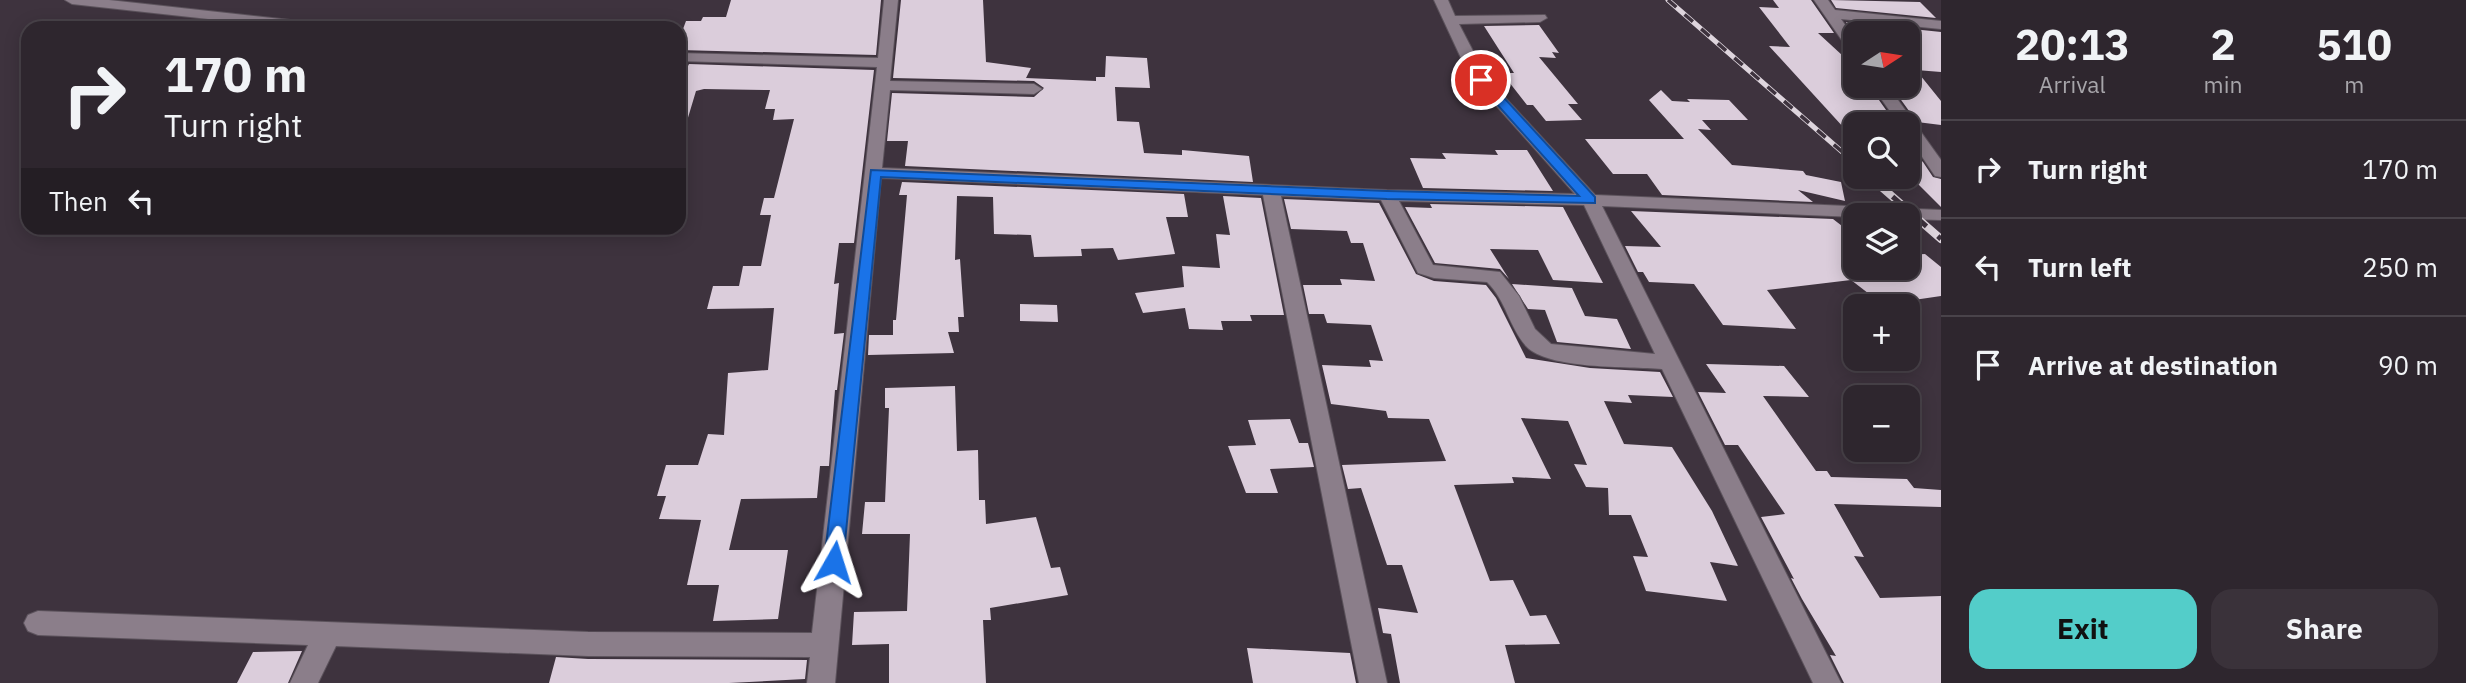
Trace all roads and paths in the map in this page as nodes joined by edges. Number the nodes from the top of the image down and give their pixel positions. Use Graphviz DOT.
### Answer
graph roads {
  1 [pos="72,0"];
  2 [pos="891,0"];
  3 [pos="1441,0"];
  4 [pos="1821,0"];
  5 [pos="1831,14"];
  6 [pos="1540,18"];
  7 [pos="1450,20"];
  8 [pos="263,21"];
  9 [pos="1941,25"];
  10 [pos="1843,32"];
  11 [pos="686,57"];
  12 [pos="885,63"];
  13 [pos="884,85"];
  14 [pos="1034,89"];
  15 [pos="1920,143"];
  16 [pos="1941,172"];
  17 [pos="875,173"];
  18 [pos="1271,189"];
  19 [pos="1387,195"];
  20 [pos="1590,200"];
  21 [pos="1941,215"];
  22 [pos="1670,362"];
  23 [pos="38,623"];
  24 [pos="327,636"];
  25 [pos="825,645"];
  26 [pos="304,683"];
  27 [pos="821,683"];
  28 [pos="1374,683"];
  29 [pos="1827,683"];
  1 -- 8 [label="street"];
  2 -- 12 [label="street"];
  3 -- 7 [label="street"];
  4 -- 5 [label="street"];
  5 -- 9 [label="street"];
  5 -- 10 [label="street"];
  6 -- 7 [label="street"];
  7 -- 20 [label="street"];
  11 -- 12 [label="street"];
  12 -- 13 [label="street"];
  13 -- 14 [label="street"];
  13 -- 17 [label="street"];
  15 -- 16 [label="street"];
  17 -- 18 [label="street"];
  17 -- 25 [label="street"];
  18 -- 19 [label="street"];
  18 -- 28 [label="street"];
  19 -- 20 [label="street"];
  19 -- 22 [label="street"];
  20 -- 21 [label="street"];
  20 -- 22 [label="street"];
  22 -- 29 [label="street"];
  23 -- 24 [label="street"];
  24 -- 25 [label="street"];
  24 -- 26 [label="street"];
  25 -- 27 [label="street"];
}
